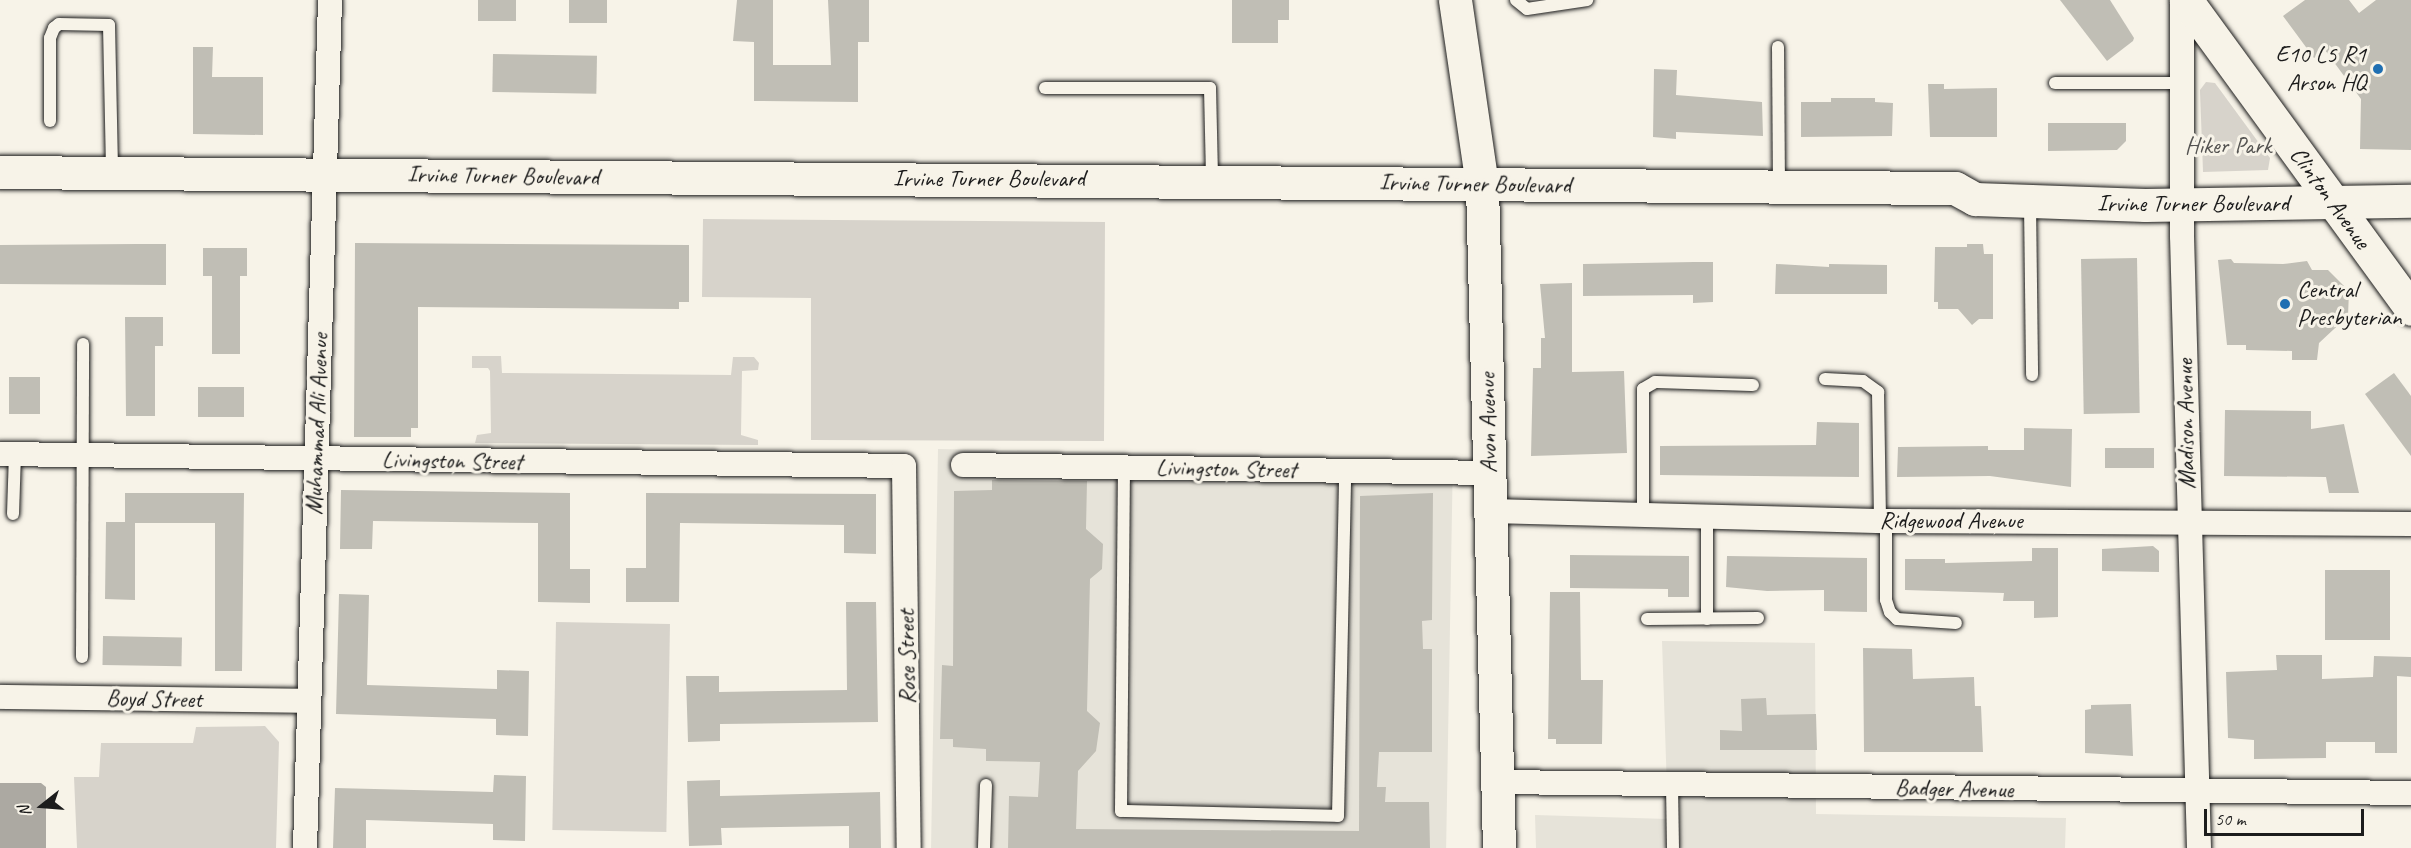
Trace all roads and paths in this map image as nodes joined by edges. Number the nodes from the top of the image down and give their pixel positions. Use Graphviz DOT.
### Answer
graph roads {
  1 [pos="330,0"];
  2 [pos="1455,0"];
  3 [pos="1516,0"];
  4 [pos="1587,0"];
  5 [pos="2184,0"];
  6 [pos="1778,47"];
  7 [pos="2055,83"];
  8 [pos="2180,83"];
  9 [pos="1045,88"];
  10 [pos="50,121"];
  11 [pos="0,172"];
  12 [pos="112,172"];
  13 [pos="1212,180"];
  14 [pos="324,185"];
  15 [pos="1779,186"];
  16 [pos="0,192"];
  17 [pos="1482,197"];
  18 [pos="1975,200"];
  19 [pos="2411,201"];
  20 [pos="2030,202"];
  21 [pos="2334,203"];
  22 [pos="2181,204"];
  23 [pos="2411,309"];
  24 [pos="83,344"];
  25 [pos="2032,375"];
  26 [pos="1825,379"];
  27 [pos="1753,385"];
  28 [pos="8,454"];
  29 [pos="85,455"];
  30 [pos="315,459"];
  31 [pos="904,465"];
  32 [pos="963,465"];
  33 [pos="1124,466"];
  34 [pos="1345,471"];
  35 [pos="1489,473"];
  36 [pos="1491,511"];
  37 [pos="13,514"];
  38 [pos="1643,515"];
  39 [pos="1707,517"];
  40 [pos="1883,521"];
  41 [pos="2188,521"];
  42 [pos="2411,524"];
  43 [pos="1758,618"];
  44 [pos="1647,619"];
  45 [pos="1707,619"];
  46 [pos="1956,623"];
  47 [pos="82,657"];
  48 [pos="0,697"];
  49 [pos="309,701"];
  50 [pos="1497,782"];
  51 [pos="986,785"];
  52 [pos="1672,785"];
  53 [pos="2196,791"];
  54 [pos="2411,793"];
  55 [pos="304,848"];
  56 [pos="909,848"];
  57 [pos="984,848"];
  58 [pos="1499,848"];
  59 [pos="1673,848"];
  60 [pos="2199,848"];
  1 -- 14 [label="street, Muhammad Ali Avenue"];
  2 -- 17 [label="main road, Avon Avenue"];
  3 -- 4 [label="lane"];
  5 -- 8 [label="street, Madison Avenue"];
  5 -- 21 [label="main road, Clinton Avenue"];
  6 -- 15 [label="lane"];
  7 -- 8 [label="lane"];
  8 -- 22 [label="street, Madison Avenue"];
  9 -- 13 [label="lane"];
  10 -- 12 [label="lane"];
  11 -- 12 [label="main road, Irvine Turner Boulevard"];
  12 -- 14 [label="main road, Irvine Turner Boulevard"];
  13 -- 14 [label="main road, Irvine Turner Boulevard"];
  13 -- 17 [label="main road, Irvine Turner Boulevard"];
  14 -- 16 [label="main road, Irvine Turner Boulevard"];
  14 -- 17 [label="main road, Irvine Turner Boulevard"];
  14 -- 30 [label="street, Muhammad Ali Avenue"];
  15 -- 17 [label="main road, Irvine Turner Boulevard"];
  15 -- 18 [label="main road, Irvine Turner Boulevard"];
  17 -- 18 [label="main road, Irvine Turner Boulevard"];
  17 -- 35 [label="main road, Avon Avenue"];
  18 -- 20 [label="main road, Irvine Turner Boulevard"];
  19 -- 21 [label="main road, Irvine Turner Boulevard"];
  20 -- 22 [label="main road, Irvine Turner Boulevard"];
  20 -- 25 [label="lane"];
  21 -- 22 [label="main road, Irvine Turner Boulevard"];
  21 -- 23 [label="main road, Clinton Avenue"];
  22 -- 41 [label="street, Madison Avenue"];
  24 -- 29 [label="lane"];
  26 -- 40 [label="lane"];
  27 -- 38 [label="lane"];
  28 -- 29 [label="street, Livingston Street"];
  28 -- 37 [label="lane"];
  29 -- 30 [label="street, Livingston Street"];
  29 -- 47 [label="lane"];
  30 -- 31 [label="street, Livingston Street"];
  30 -- 49 [label="street, Muhammad Ali Avenue"];
  31 -- 56 [label="street, Rose Street"];
  32 -- 33 [label="street, Livingston Street"];
  33 -- 34 [label="street, Livingston Street"];
  33 -- 34 [label="lane"];
  34 -- 35 [label="street, Livingston Street"];
  35 -- 36 [label="main road, Avon Avenue"];
  36 -- 38 [label="street, Ridgewood Avenue"];
  36 -- 50 [label="main road, Avon Avenue"];
  38 -- 39 [label="street, Ridgewood Avenue"];
  39 -- 40 [label="street, Ridgewood Avenue"];
  39 -- 45 [label="lane"];
  40 -- 41 [label="street, Ridgewood Avenue"];
  40 -- 46 [label="lane"];
  41 -- 42 [label="street, Ridgewood Avenue"];
  41 -- 53 [label="street, Madison Avenue"];
  43 -- 45 [label="lane"];
  44 -- 45 [label="lane"];
  48 -- 49 [label="street, Boyd Street"];
  49 -- 55 [label="street, Muhammad Ali Avenue"];
  50 -- 52 [label="street, Badger Avenue"];
  50 -- 58 [label="main road, Avon Avenue"];
  51 -- 57 [label="lane"];
  52 -- 53 [label="street, Badger Avenue"];
  52 -- 59 [label="lane"];
  53 -- 54 [label="street, Badger Avenue"];
  53 -- 60 [label="street, Madison Avenue"];
}
